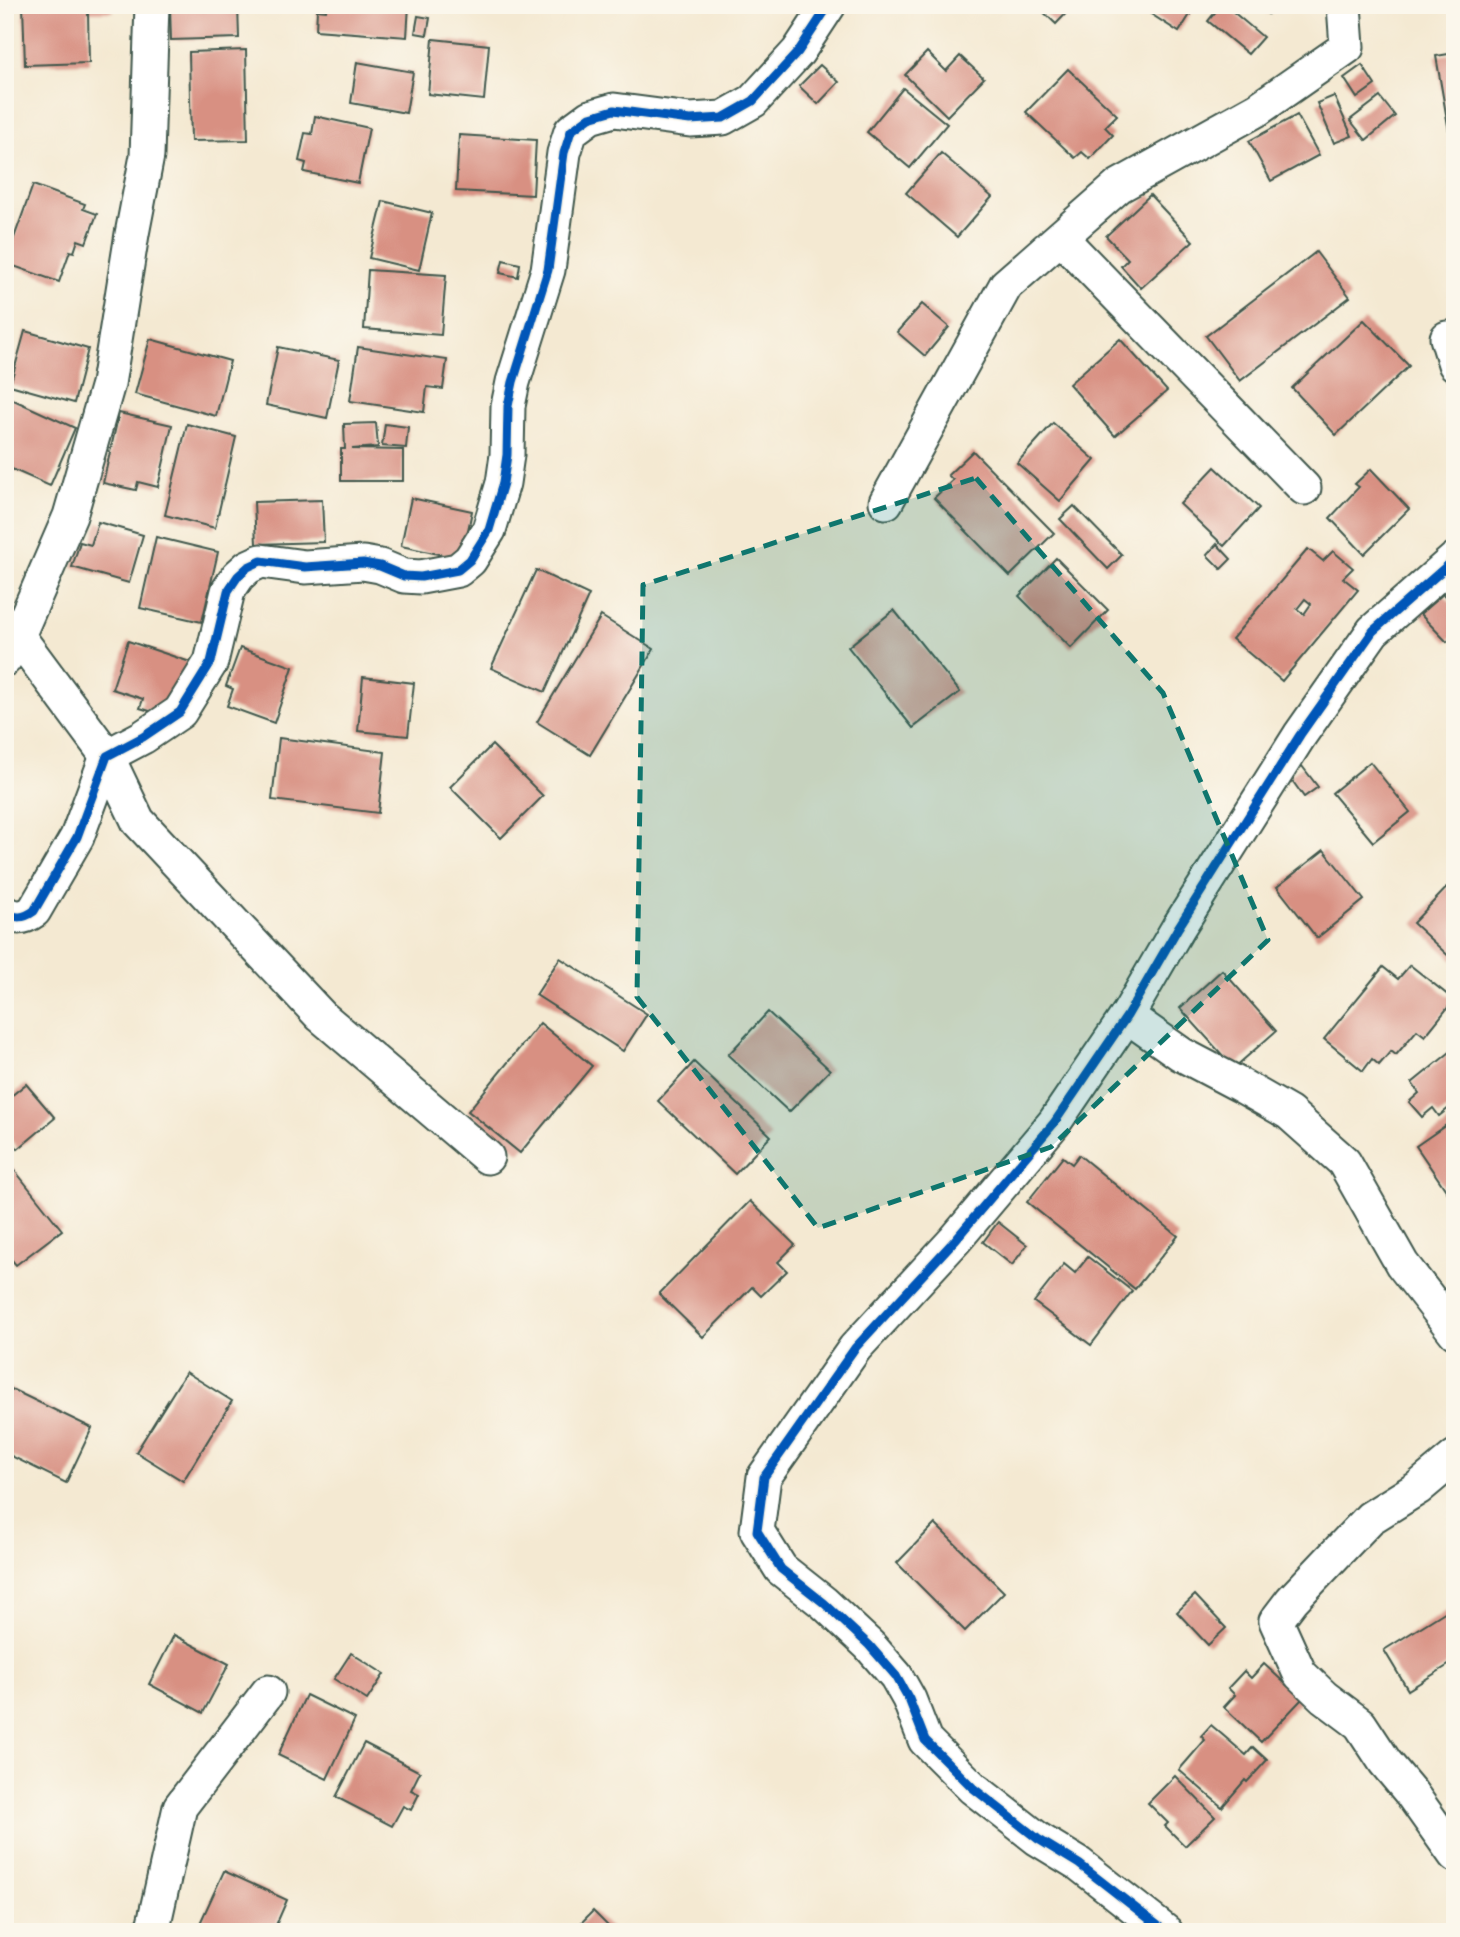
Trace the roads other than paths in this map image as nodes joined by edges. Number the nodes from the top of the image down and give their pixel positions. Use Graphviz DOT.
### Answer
graph roads {
  1 [pos="152,5"];
  2 [pos="829,5"];
  3 [pos="1344,5"];
  4 [pos="1061,237"];
  5 [pos="1304,488"];
  6 [pos="886,502"];
  7 [pos="1455,559"];
  8 [pos="10,639"];
  9 [pos="107,755"];
  10 [pos="5,913"];
  11 [pos="1127,1016"];
  12 [pos="487,1157"];
  13 [pos="1455,1332"];
  14 [pos="1455,1457"];
  15 [pos="268,1692"];
  16 [pos="1455,1856"];
  17 [pos="152,1932"];
  18 [pos="1166,1932"];
  1 -- 8 [label="street"];
  2 -- 9 [label="street"];
  3 -- 4 [label="street"];
  4 -- 5 [label="street"];
  4 -- 6 [label="street"];
  7 -- 11 [label="street"];
  8 -- 9 [label="street"];
  9 -- 10 [label="street"];
  9 -- 12 [label="street"];
  11 -- 13 [label="street"];
  11 -- 18 [label="street"];
  14 -- 16 [label="street"];
  15 -- 17 [label="street"];
}
